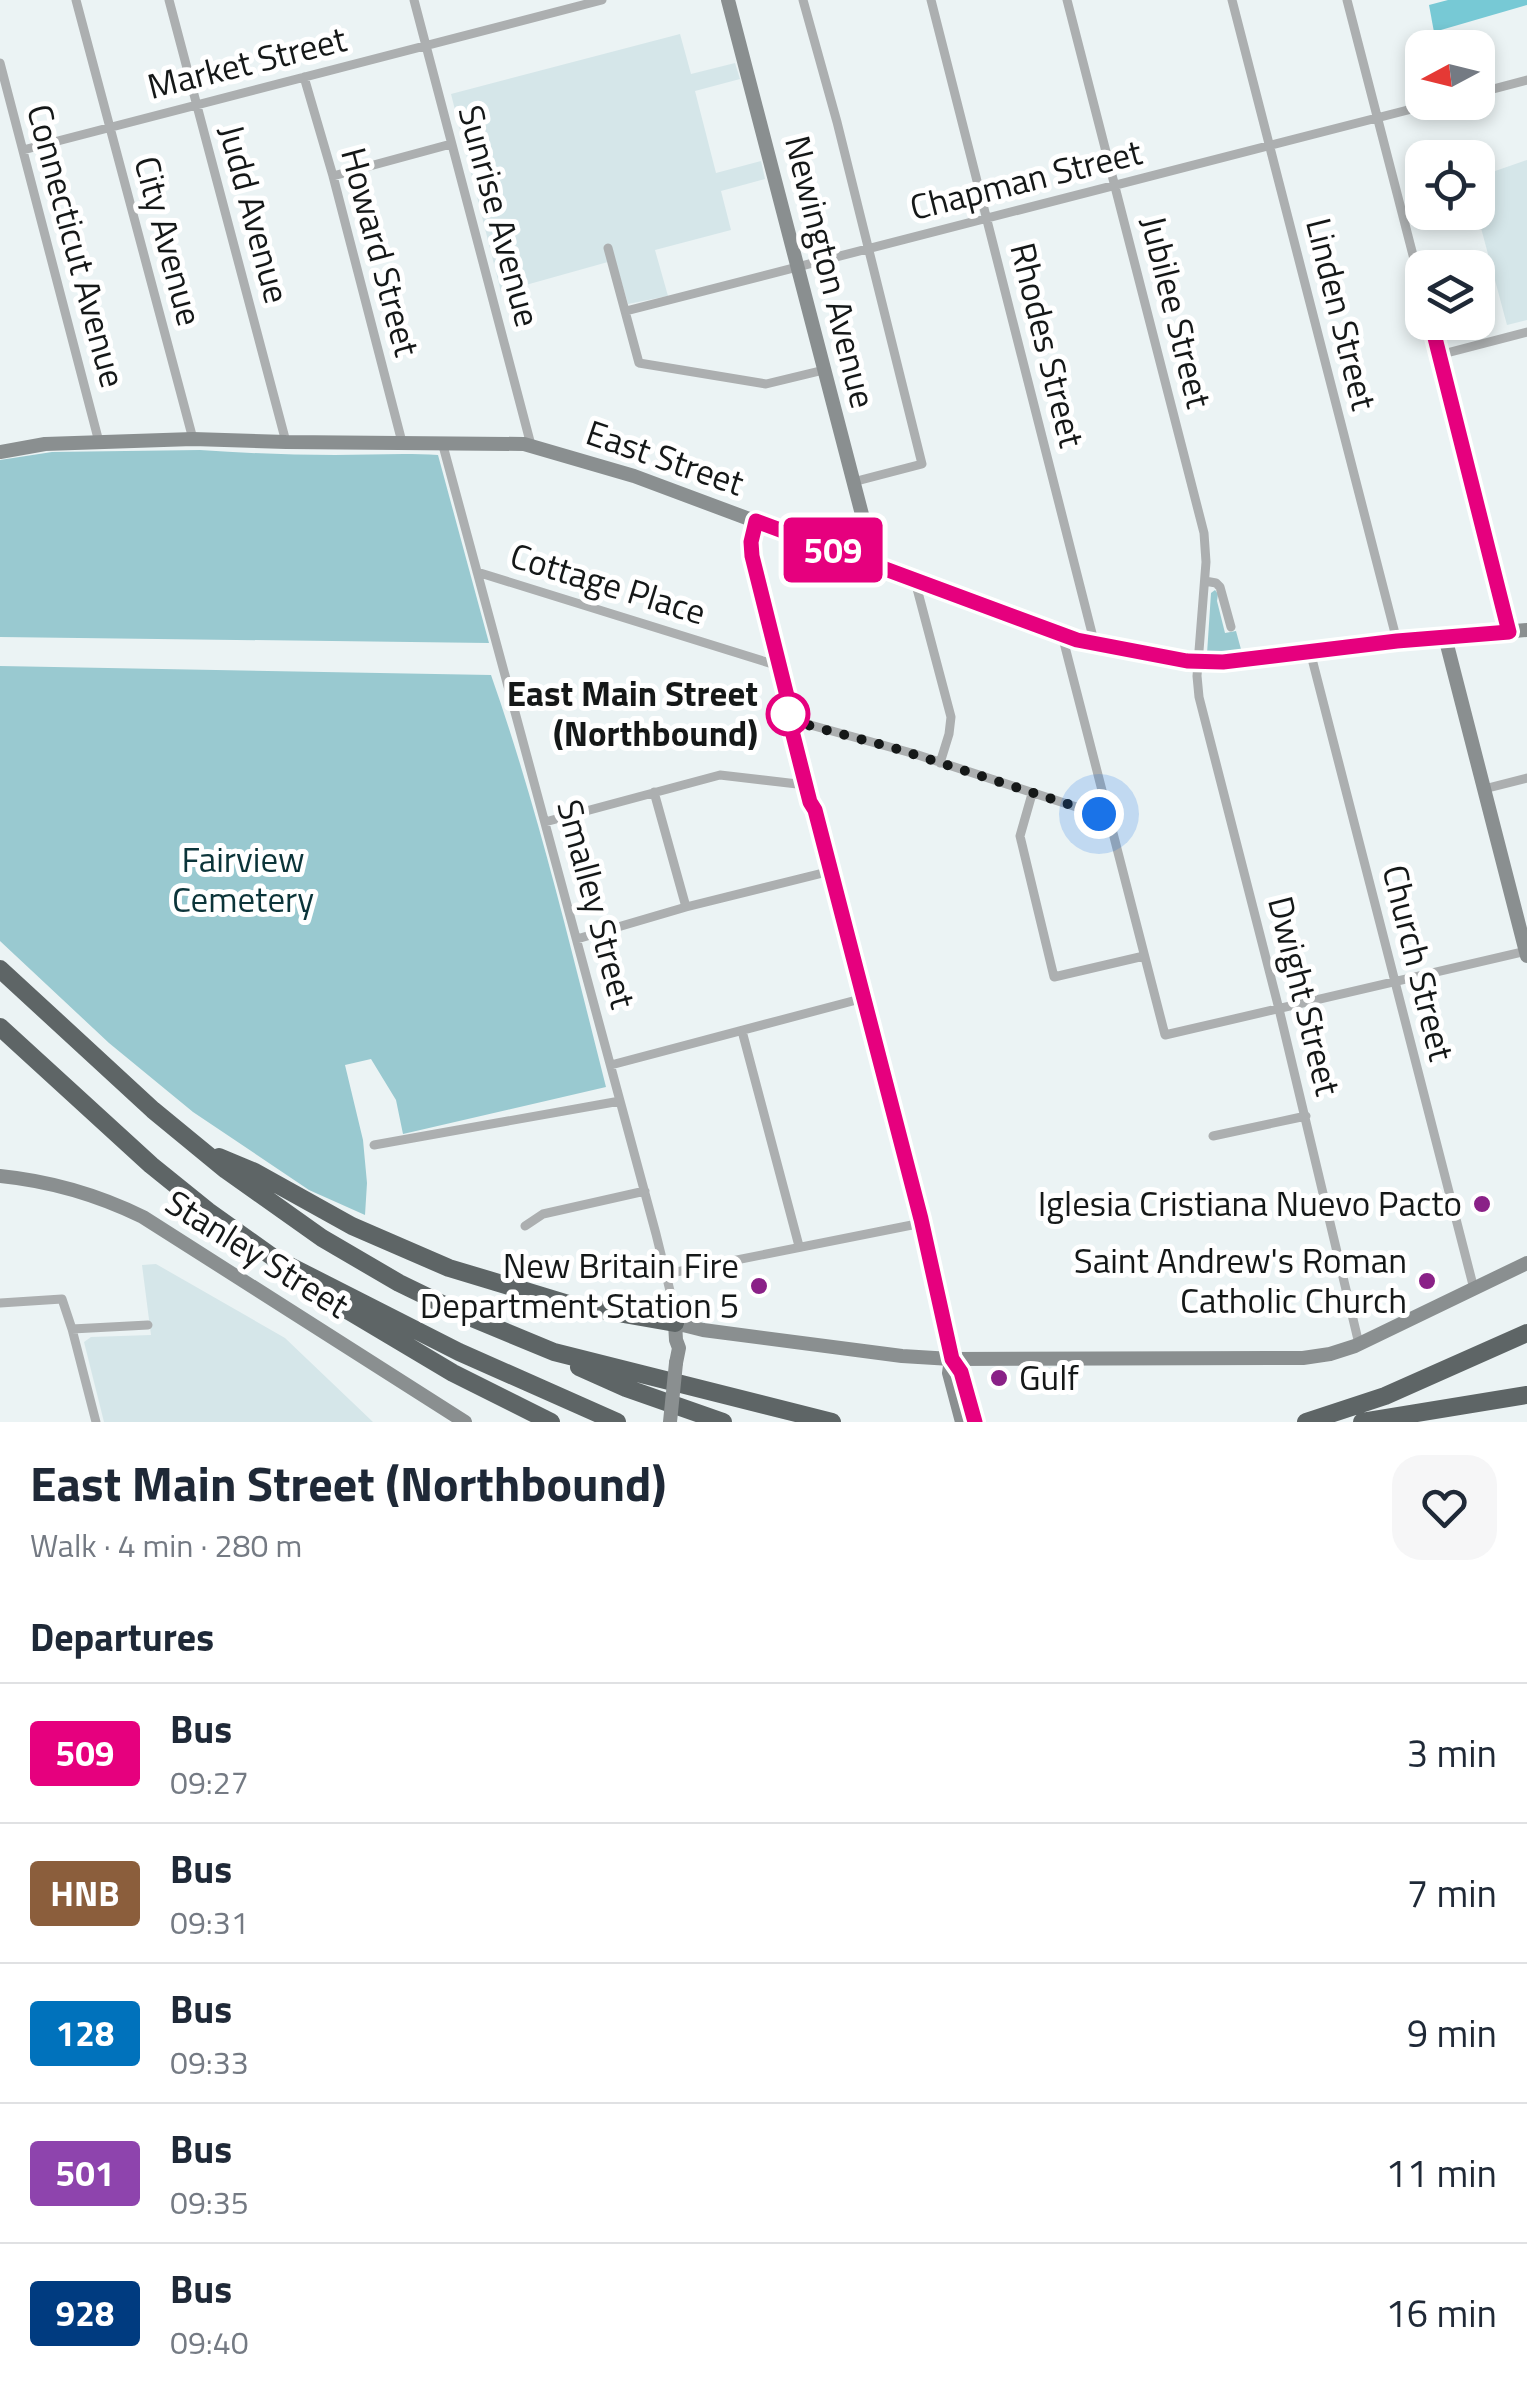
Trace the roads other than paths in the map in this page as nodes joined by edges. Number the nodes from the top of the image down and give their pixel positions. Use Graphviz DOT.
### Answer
graph roads {
  1 [pos="76,0"];
  2 [pos="170,0"];
  3 [pos="414,0"];
  4 [pos="602,0"];
  5 [pos="728,0"];
  6 [pos="803,0"];
  7 [pos="931,0"];
  8 [pos="1067,0"];
  9 [pos="1232,0"];
  10 [pos="1347,0"];
  11 [pos="426,46"];
  12 [pos="0,64"];
  13 [pos="304,77"];
  14 [pos="1527,80"];
  15 [pos="1495,88"];
  16 [pos="197,104"];
  17 [pos="1405,111"];
  18 [pos="1378,118"];
  19 [pos="109,127"];
  20 [pos="451,144"];
  21 [pos="1269,147"];
  22 [pos="23,150"];
  23 [pos="332,176"];
  24 [pos="1116,186"];
  25 [pos="986,218"];
  26 [pos="608,248"];
  27 [pos="868,249"];
  28 [pos="1412,250"];
  29 [pos="798,267"];
  30 [pos="626,311"];
  31 [pos="1527,332"];
  32 [pos="1436,340"];
  33 [pos="1439,354"];
  34 [pos="824,370"];
  35 [pos="193,438"];
  36 [pos="99,442"];
  37 [pos="286,442"];
  38 [pos="402,442"];
  39 [pos="442,442"];
  40 [pos="530,445"];
  41 [pos="0,452"];
  42 [pos="853,482"];
  43 [pos="756,521"];
  44 [pos="859,560"];
  45 [pos="477,572"];
  46 [pos="914,580"];
  47 [pos="1204,581"];
  48 [pos="1231,628"];
  49 [pos="1527,630"];
  50 [pos="1509,632"];
  51 [pos="1062,636"];
  52 [pos="1445,637"];
  53 [pos="1397,641"];
  54 [pos="1095,645"];
  55 [pos="1310,651"];
  56 [pos="1198,662"];
  57 [pos="779,666"];
  58 [pos="793,715"];
  59 [pos="940,763"];
  60 [pos="1527,778"];
  61 [pos="806,785"];
  62 [pos="1484,789"];
  63 [pos="654,792"];
  64 [pos="1032,794"];
  65 [pos="815,810"];
  66 [pos="1107,817"];
  67 [pos="545,822"];
  68 [pos="831,871"];
  69 [pos="686,906"];
  70 [pos="576,939"];
  71 [pos="1527,953"];
  72 [pos="1144,956"];
  73 [pos="0,969"];
  74 [pos="1394,984"];
  75 [pos="864,998"];
  76 [pos="1279,1008"];
  77 [pos="0,1028"];
  78 [pos="742,1031"];
  79 [pos="610,1065"];
  80 [pos="620,1101"];
  81 [pos="1306,1116"];
  82 [pos="1214,1136"];
  83 [pos="374,1145"];
  84 [pos="202,1151"];
  85 [pos="0,1176"];
  86 [pos="645,1191"];
  87 [pos="922,1223"];
  88 [pos="525,1226"];
  89 [pos="799,1246"];
  90 [pos="270,1255"];
  91 [pos="1527,1263"];
  92 [pos="666,1274"];
  93 [pos="1474,1289"];
  94 [pos="0,1303"];
  95 [pos="148,1325"];
  96 [pos="72,1329"];
  97 [pos="675,1331"];
  98 [pos="1527,1332"];
  99 [pos="1359,1344"];
  100 [pos="543,1348"];
  101 [pos="952,1359"];
  102 [pos="1527,1395"];
  103 [pos="1500,1400"];
  104 [pos="96,1422"];
  105 [pos="464,1422"];
  106 [pos="551,1422"];
  107 [pos="617,1422"];
  108 [pos="670,1422"];
  109 [pos="723,1422"];
  110 [pos="832,1422"];
  111 [pos="966,1422"];
  112 [pos="1306,1422"];
  113 [pos="1362,1422"];
  114 [pos="1436,1422"];
  1 -- 19 [label="street, City Avenue"];
  2 -- 16 [label="street, Judd Avenue"];
  3 -- 11 [label="street, Sunrise Avenue"];
  4 -- 11 [label="street, Market Street"];
  5 -- 29 [label="main road, Newington Avenue"];
  6 -- 27 [label="street"];
  7 -- 25 [label="street, Rhodes Street"];
  8 -- 24 [label="street, Jubilee Street"];
  9 -- 21 [label="street, Linden Street"];
  10 -- 18 [label="street"];
  11 -- 13 [label="street, Market Street"];
  11 -- 20 [label="street, Sunrise Avenue"];
  12 -- 22 [label="street, Connecticut Avenue"];
  13 -- 16 [label="street, Market Street"];
  13 -- 23 [label="street, Howard Street"];
  14 -- 15 [label="street"];
  16 -- 19 [label="street, Market Street"];
  16 -- 37 [label="street, Judd Avenue"];
  17 -- 18 [label="street, Chapman Street"];
  18 -- 21 [label="street, Chapman Street"];
  18 -- 28 [label="street"];
  19 -- 22 [label="street, Market Street"];
  19 -- 35 [label="street, City Avenue"];
  20 -- 23 [label="street"];
  20 -- 40 [label="street, Sunrise Avenue"];
  21 -- 24 [label="street, Chapman Street"];
  21 -- 53 [label="street, Linden Street"];
  22 -- 36 [label="street, Connecticut Avenue"];
  23 -- 38 [label="street, Howard Street"];
  24 -- 25 [label="street, Chapman Street"];
  24 -- 47 [label="street, Jubilee Street"];
  25 -- 27 [label="street, Chapman Street"];
  25 -- 54 [label="street, Rhodes Street"];
  26 -- 30 [label="street"];
  27 -- 29 [label="street, Chapman Street"];
  27 -- 42 [label="street"];
  29 -- 30 [label="street, Chapman Street"];
  29 -- 34 [label="main road, Newington Avenue"];
  30 -- 34 [label="street"];
  31 -- 33 [label="street"];
  32 -- 33 [label="street"];
  33 -- 50 [label="street"];
  34 -- 42 [label="main road, Newington Avenue"];
  35 -- 36 [label="main road, East Street"];
  35 -- 37 [label="main road, East Street"];
  36 -- 41 [label="main road, East Street"];
  37 -- 38 [label="main road, East Street"];
  38 -- 39 [label="main road, East Street"];
  39 -- 40 [label="main road, East Street"];
  39 -- 45 [label="street, Smalley Street"];
  40 -- 43 [label="main road, East Street"];
  42 -- 44 [label="main road, Newington Avenue"];
  43 -- 44 [label="main road, East Street"];
  43 -- 57 [label="main road"];
  44 -- 46 [label="main road, East Street"];
  45 -- 57 [label="street, Cottage Place"];
  45 -- 67 [label="street, Smalley Street"];
  46 -- 51 [label="main road, East Street"];
  46 -- 59 [label="street"];
  47 -- 48 [label="street"];
  47 -- 56 [label="street, Jubilee Street"];
  49 -- 50 [label="main road, East Street"];
  50 -- 52 [label="main road, East Street"];
  51 -- 54 [label="main road, East Street"];
  51 -- 66 [label="street"];
  52 -- 53 [label="main road, East Street"];
  52 -- 62 [label="main road"];
  53 -- 55 [label="main road, East Street"];
  54 -- 56 [label="main road, East Street"];
  55 -- 56 [label="main road, East Street"];
  55 -- 74 [label="street, Church Street"];
  56 -- 76 [label="street, Dwight Street"];
  57 -- 58 [label="main road"];
  58 -- 59 [label="street"];
  58 -- 61 [label="main road"];
  58 -- 65 [label="main road"];
  59 -- 64 [label="street"];
  60 -- 62 [label="street"];
  61 -- 63 [label="street"];
  61 -- 65 [label="main road"];
  62 -- 71 [label="main road"];
  63 -- 67 [label="street"];
  63 -- 69 [label="street"];
  64 -- 66 [label="street"];
  64 -- 72 [label="street"];
  65 -- 68 [label="main road"];
  66 -- 72 [label="street"];
  67 -- 70 [label="street, Smalley Street"];
  68 -- 69 [label="street"];
  68 -- 75 [label="main road"];
  69 -- 70 [label="street"];
  70 -- 79 [label="street, Smalley Street"];
  71 -- 74 [label="street"];
  72 -- 76 [label="street"];
  73 -- 84 [label="highway"];
  74 -- 76 [label="street"];
  74 -- 93 [label="street, Church Street"];
  75 -- 78 [label="street"];
  75 -- 87 [label="main road"];
  76 -- 81 [label="street, Dwight Street"];
  77 -- 90 [label="highway"];
  78 -- 79 [label="street"];
  78 -- 89 [label="street"];
  79 -- 80 [label="street, Smalley Street"];
  80 -- 83 [label="street"];
  80 -- 86 [label="street, Smalley Street"];
  81 -- 82 [label="street"];
  81 -- 99 [label="street, Dwight Street"];
  84 -- 97 [label="highway"];
  84 -- 100 [label="highway"];
  85 -- 105 [label="main road, Stanley Street"];
  86 -- 88 [label="street"];
  86 -- 92 [label="street, Smalley Street"];
  87 -- 89 [label="street"];
  87 -- 101 [label="main road"];
  89 -- 92 [label="street"];
  90 -- 106 [label="highway"];
  90 -- 107 [label="highway"];
  91 -- 93 [label="main road"];
  92 -- 97 [label="street, Smalley Street"];
  93 -- 99 [label="main road"];
  94 -- 96 [label="street"];
  95 -- 96 [label="street"];
  96 -- 104 [label="street"];
  97 -- 101 [label="main road"];
  97 -- 108 [label="main road, bridge"];
  98 -- 112 [label="highway"];
  99 -- 101 [label="main road"];
  100 -- 109 [label="highway"];
  100 -- 110 [label="highway"];
  101 -- 111 [label="main road"];
  102 -- 103 [label="highway"];
  103 -- 113 [label="highway"];
  103 -- 114 [label="highway"];
}
